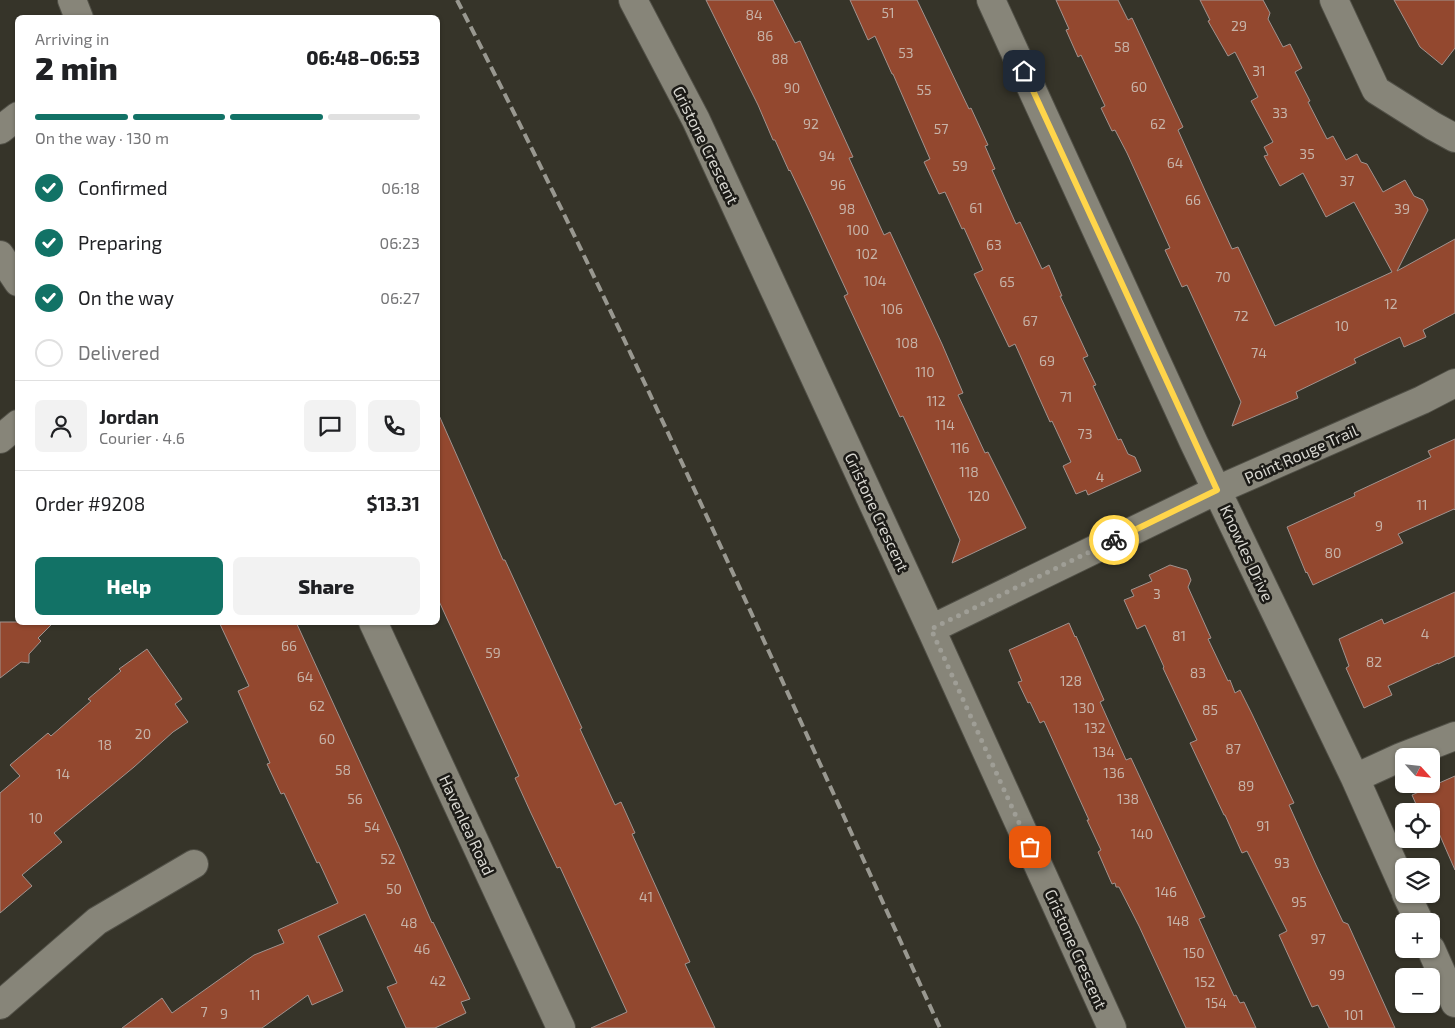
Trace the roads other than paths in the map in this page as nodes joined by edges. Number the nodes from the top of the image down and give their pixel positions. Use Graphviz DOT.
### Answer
graph roads {
  1 [pos="72,0"];
  2 [pos="633,0"];
  3 [pos="991,0"];
  4 [pos="1334,0"];
  5 [pos="78,15"];
  6 [pos="15,118"];
  7 [pos="0,130"];
  8 [pos="1455,138"];
  9 [pos="0,255"];
  10 [pos="15,278"];
  11 [pos="1455,383"];
  12 [pos="15,426"];
  13 [pos="0,439"];
  14 [pos="1217,490"];
  15 [pos="374,625"];
  16 [pos="931,629"];
  17 [pos="1455,736"];
  18 [pos="1355,778"];
  19 [pos="194,864"];
  20 [pos="1395,868"];
  21 [pos="1435,958"];
  22 [pos="1455,1003"];
  23 [pos="0,1004"];
  24 [pos="561,1028"];
  25 [pos="1112,1028"];
  1 -- 5 [label="street"];
  2 -- 16 [label="street, Gristone Crescent"];
  3 -- 14 [label="street, Knowles Drive"];
  4 -- 8 [label="street"];
  6 -- 7 [label="street"];
  9 -- 10 [label="street"];
  11 -- 14 [label="street, Point Rouge Trail"];
  12 -- 13 [label="street"];
  14 -- 16 [label="street, Point Rouge Trail"];
  14 -- 18 [label="street, Knowles Drive"];
  15 -- 24 [label="street, Havenlea Road"];
  16 -- 25 [label="street, Gristone Crescent"];
  17 -- 18 [label="street"];
  18 -- 20 [label="street, Knowles Drive"];
  19 -- 23 [label="street"];
  21 -- 22 [label="street"];
}
